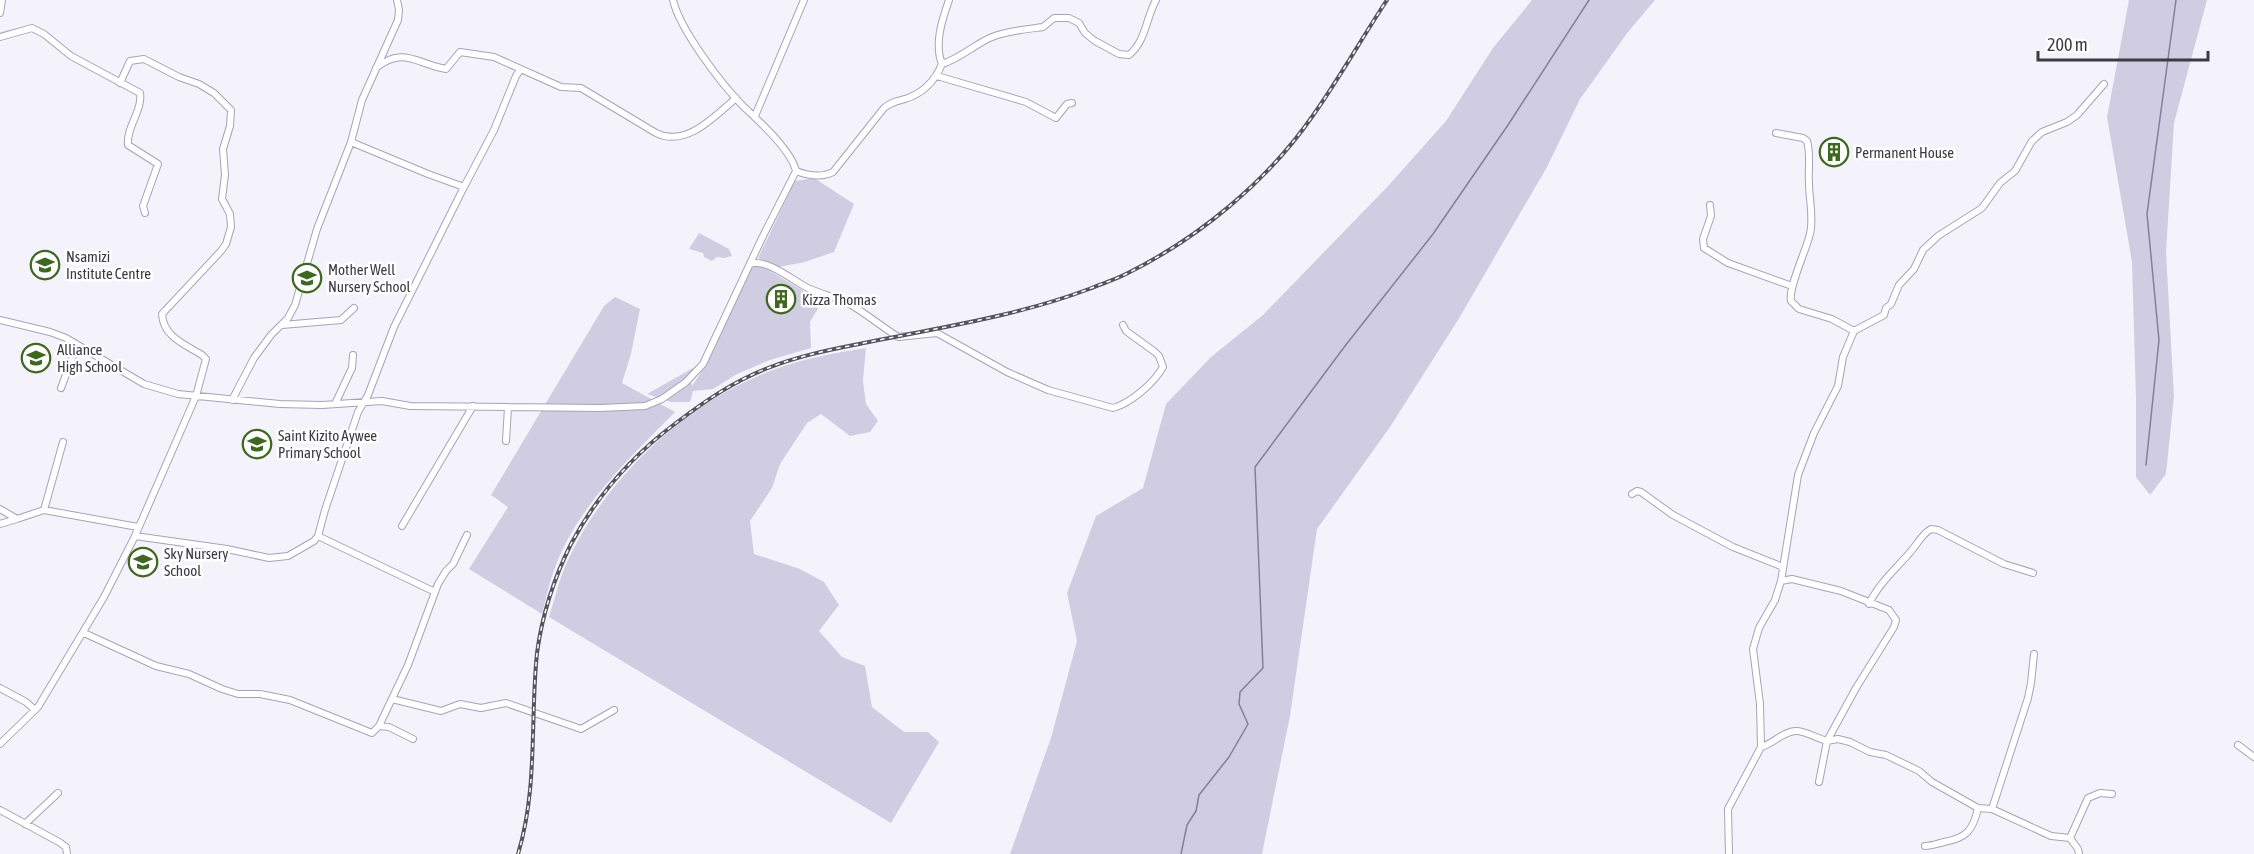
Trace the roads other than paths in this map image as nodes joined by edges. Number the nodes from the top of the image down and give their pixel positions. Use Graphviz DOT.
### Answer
graph roads {
  1 [pos="2,0"];
  2 [pos="397,0"];
  3 [pos="674,0"];
  4 [pos="804,0"];
  5 [pos="949,0"];
  6 [pos="1156,0"];
  7 [pos="0,13"];
  8 [pos="0,37"];
  9 [pos="942,64"];
  10 [pos="375,69"];
  11 [pos="520,70"];
  12 [pos="937,76"];
  13 [pos="120,83"];
  14 [pos="2104,84"];
  15 [pos="736,98"];
  16 [pos="1072,103"];
  17 [pos="755,116"];
  18 [pos="1776,132"];
  19 [pos="351,142"];
  20 [pos="796,171"];
  21 [pos="465,187"];
  22 [pos="1710,205"];
  23 [pos="145,213"];
  24 [pos="749,264"];
  25 [pos="1791,286"];
  26 [pos="354,308"];
  27 [pos="0,320"];
  28 [pos="282,325"];
  29 [pos="1123,325"];
  30 [pos="1854,331"];
  31 [pos="77,345"];
  32 [pos="353,355"];
  33 [pos="61,388"];
  34 [pos="196,396"];
  35 [pos="232,400"];
  36 [pos="362,403"];
  37 [pos="335,404"];
  38 [pos="473,406"];
  39 [pos="508,407"];
  40 [pos="506,441"];
  41 [pos="63,442"];
  42 [pos="1632,494"];
  43 [pos="0,509"];
  44 [pos="44,510"];
  45 [pos="17,519"];
  46 [pos="0,524"];
  47 [pos="402,526"];
  48 [pos="138,527"];
  49 [pos="466,535"];
  50 [pos="135,536"];
  51 [pos="318,536"];
  52 [pos="1783,567"];
  53 [pos="2033,573"];
  54 [pos="1781,581"];
  55 [pos="435,592"];
  56 [pos="1869,604"];
  57 [pos="84,633"];
  58 [pos="2034,654"];
  59 [pos="0,688"];
  60 [pos="392,699"];
  61 [pos="35,710"];
  62 [pos="614,710"];
  63 [pos="379,726"];
  64 [pos="413,739"];
  65 [pos="1827,741"];
  66 [pos="0,744"];
  67 [pos="2238,745"];
  68 [pos="1761,747"];
  69 [pos="2254,758"];
  70 [pos="1819,782"];
  71 [pos="58,792"];
  72 [pos="2112,794"];
  73 [pos="1978,808"];
  74 [pos="1992,809"];
  75 [pos="0,810"];
  76 [pos="25,824"];
  77 [pos="2070,838"];
  78 [pos="1924,846"];
  79 [pos="67,854"];
  80 [pos="1729,854"];
  81 [pos="2079,854"];
  1 -- 7 [label="street"];
  2 -- 10 [label="street"];
  3 -- 15 [label="street"];
  4 -- 17 [label="street"];
  5 -- 9 [label="street"];
  6 -- 9 [label="street"];
  8 -- 13 [label="street"];
  9 -- 12 [label="street"];
  10 -- 11 [label="street"];
  10 -- 19 [label="street"];
  11 -- 15 [label="street"];
  11 -- 21 [label="street"];
  12 -- 16 [label="street"];
  12 -- 20 [label="street"];
  13 -- 23 [label="street"];
  13 -- 34 [label="street"];
  14 -- 30 [label="street"];
  15 -- 17 [label="street"];
  17 -- 20 [label="street"];
  18 -- 25 [label="street"];
  19 -- 21 [label="street"];
  19 -- 28 [label="street"];
  20 -- 24 [label="street"];
  21 -- 36 [label="street"];
  22 -- 25 [label="street"];
  24 -- 29 [label="street"];
  24 -- 39 [label="street"];
  25 -- 30 [label="street"];
  26 -- 28 [label="street"];
  27 -- 31 [label="street"];
  28 -- 35 [label="street"];
  30 -- 52 [label="street"];
  31 -- 33 [label="street"];
  31 -- 34 [label="street"];
  32 -- 37 [label="street"];
  34 -- 35 [label="street"];
  34 -- 48 [label="street"];
  35 -- 37 [label="street"];
  36 -- 37 [label="street"];
  36 -- 38 [label="street"];
  36 -- 51 [label="street"];
  38 -- 39 [label="street"];
  38 -- 47 [label="street"];
  39 -- 40 [label="street"];
  41 -- 44 [label="street"];
  42 -- 52 [label="street"];
  43 -- 45 [label="street"];
  44 -- 45 [label="street"];
  44 -- 48 [label="street"];
  45 -- 46 [label="street"];
  48 -- 50 [label="street"];
  49 -- 55 [label="street"];
  50 -- 51 [label="street"];
  50 -- 57 [label="street"];
  51 -- 55 [label="street"];
  52 -- 54 [label="street"];
  53 -- 56 [label="street"];
  54 -- 56 [label="street"];
  54 -- 68 [label="street"];
  55 -- 60 [label="street"];
  56 -- 65 [label="street"];
  57 -- 61 [label="street"];
  57 -- 63 [label="street"];
  58 -- 74 [label="street"];
  59 -- 61 [label="street"];
  60 -- 62 [label="street"];
  60 -- 63 [label="street"];
  61 -- 66 [label="street"];
  63 -- 64 [label="street"];
  65 -- 68 [label="street"];
  65 -- 70 [label="street"];
  65 -- 73 [label="street"];
  67 -- 69 [label="street"];
  68 -- 80 [label="street"];
  71 -- 76 [label="street"];
  72 -- 77 [label="street"];
  73 -- 74 [label="street"];
  73 -- 78 [label="street"];
  74 -- 77 [label="street"];
  75 -- 76 [label="street"];
  76 -- 79 [label="street"];
  77 -- 81 [label="street"];
}
